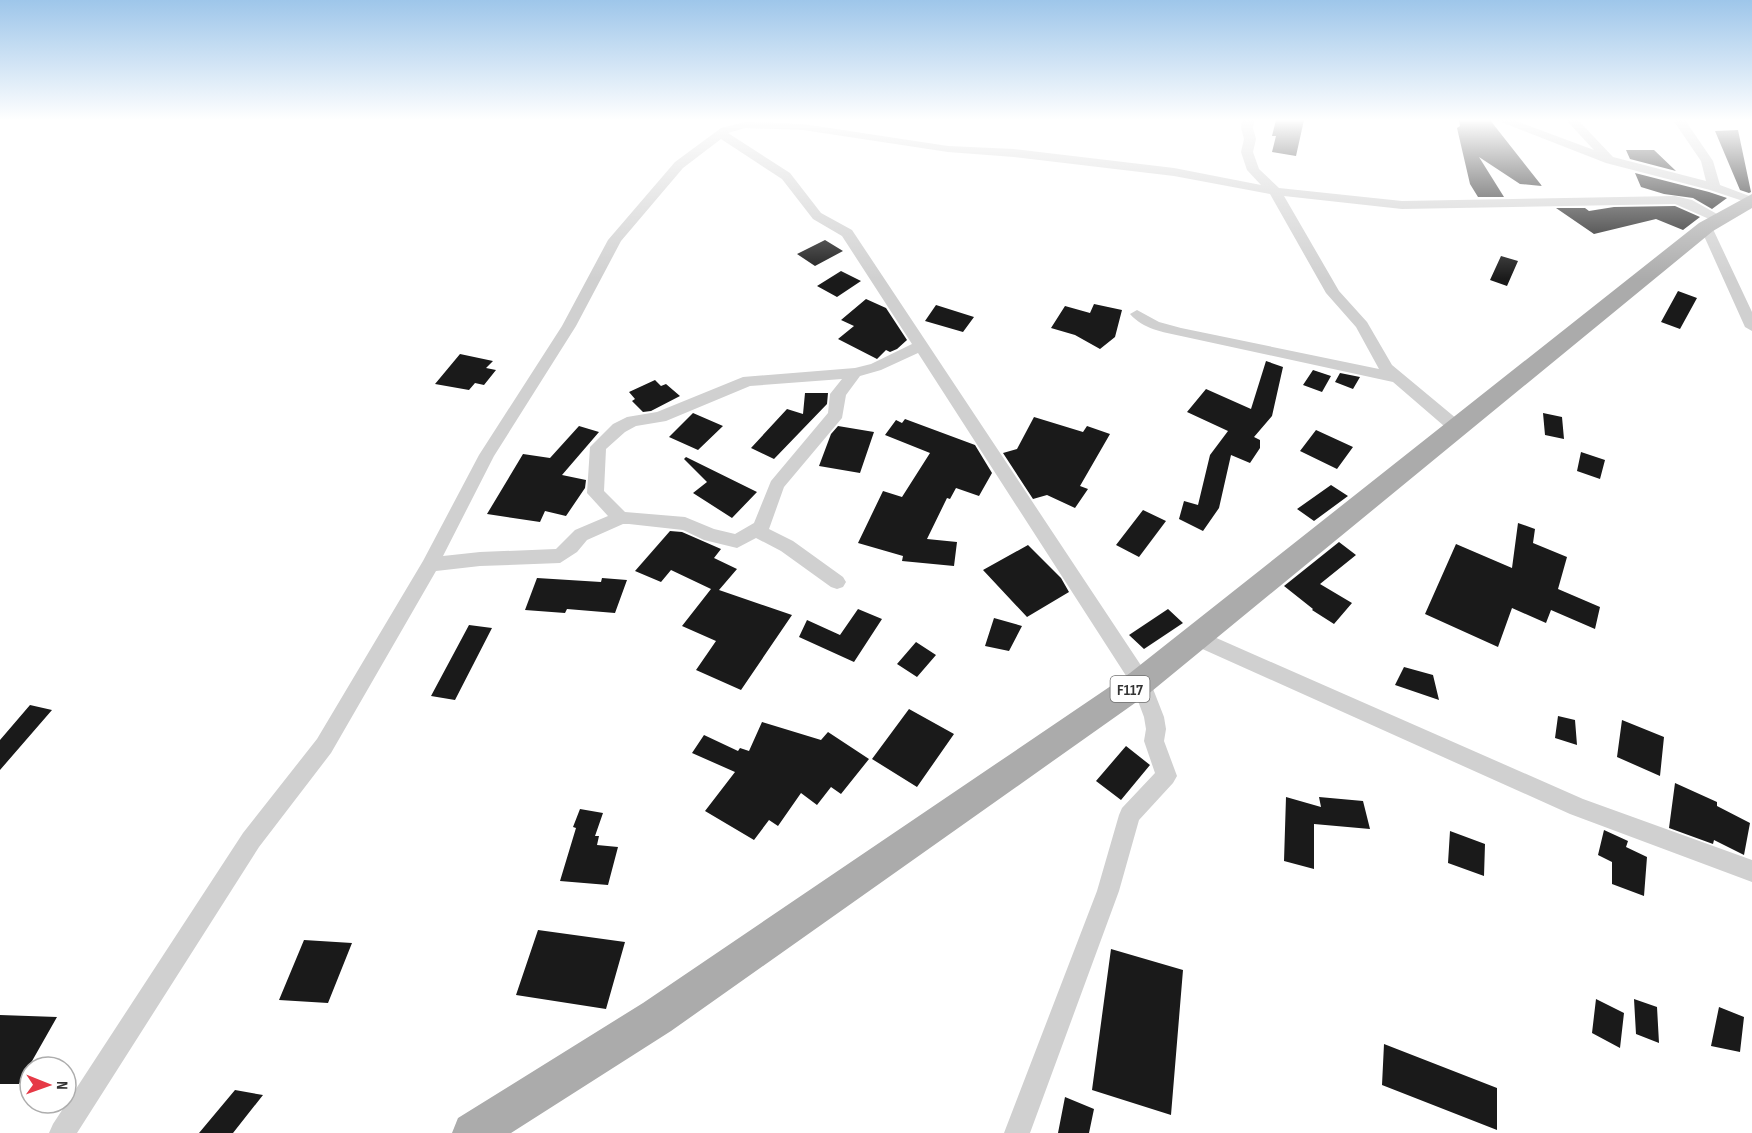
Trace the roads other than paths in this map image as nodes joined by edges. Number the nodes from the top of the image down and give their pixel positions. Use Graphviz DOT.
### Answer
graph roads {
  1 [pos="672,173"];
  2 [pos="781,173"];
  3 [pos="1177,173"];
  4 [pos="1256,173"];
  5 [pos="1660,173"];
  6 [pos="1710,173"];
  7 [pos="1714,187"];
  8 [pos="1275,191"];
  9 [pos="1751,200"];
  10 [pos="1713,223"];
  11 [pos="1747,308"];
  12 [pos="1137,314"];
  13 [pos="1752,327"];
  14 [pos="920,346"];
  15 [pos="855,373"];
  16 [pos="1399,378"];
  17 [pos="1457,428"];
  18 [pos="621,518"];
  19 [pos="761,527"];
  20 [pos="430,565"];
  21 [pos="837,582"];
  22 [pos="1196,637"];
  23 [pos="1141,682"];
  24 [pos="1752,872"];
  25 [pos="62,1133"];
  26 [pos="473,1133"];
  27 [pos="1017,1133"];
  1 -- 20 [label="street"];
  2 -- 14 [label="street"];
  3 -- 8 [label="street"];
  4 -- 8 [label="street"];
  5 -- 7 [label="street"];
  6 -- 7 [label="street"];
  7 -- 9 [label="street"];
  8 -- 10 [label="street"];
  8 -- 16 [label="street"];
  9 -- 10 [label="main road, F117"];
  10 -- 11 [label="street"];
  10 -- 17 [label="main road, F117"];
  11 -- 13 [label="street"];
  12 -- 16 [label="street"];
  14 -- 15 [label="street"];
  14 -- 23 [label="street"];
  15 -- 18 [label="street"];
  15 -- 19 [label="street"];
  16 -- 17 [label="street"];
  17 -- 22 [label="main road, F117"];
  18 -- 19 [label="street"];
  18 -- 20 [label="street"];
  19 -- 21 [label="street"];
  20 -- 25 [label="street"];
  22 -- 23 [label="main road, F117"];
  22 -- 24 [label="street"];
  23 -- 26 [label="main road, F117"];
  23 -- 27 [label="street"];
}
